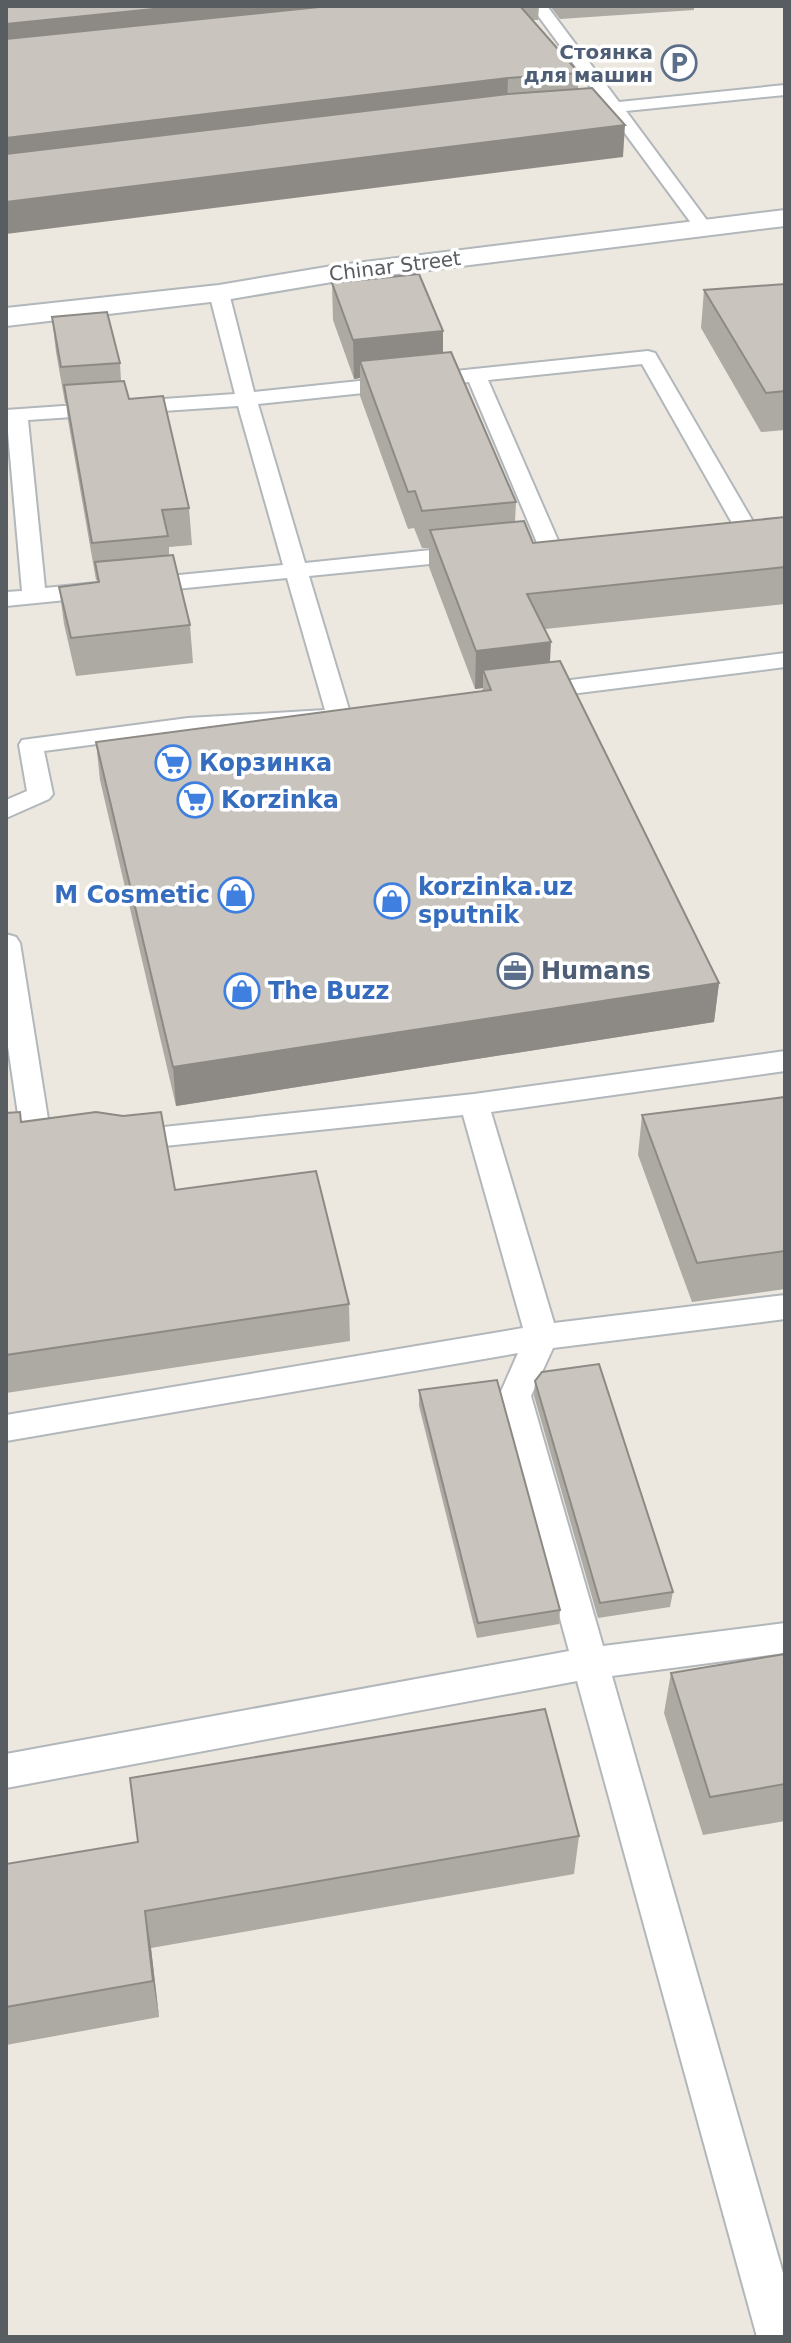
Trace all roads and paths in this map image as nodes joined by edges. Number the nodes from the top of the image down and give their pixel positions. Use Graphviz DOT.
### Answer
graph roads {
  1 [pos="532,7"];
  2 [pos="785,90"];
  3 [pos="614,109"];
  4 [pos="553,114"];
  5 [pos="785,218"];
  6 [pos="703,227"];
  7 [pos="219,293"];
  8 [pos="6,317"];
  9 [pos="476,375"];
  10 [pos="246,399"];
  11 [pos="12,415"];
  12 [pos="771,523"];
  13 [pos="744,525"];
  14 [pos="714,528"];
  15 [pos="549,545"];
  16 [pos="486,552"];
  17 [pos="297,571"];
  18 [pos="34,597"];
  19 [pos="6,599"];
  20 [pos="785,660"];
  21 [pos="508,695"];
  22 [pos="369,712"];
  23 [pos="339,716"];
  24 [pos="31,745"];
  25 [pos="6,747"];
  26 [pos="6,810"];
  27 [pos="6,943"];
  28 [pos="14,1041"];
  29 [pos="785,1061"];
  30 [pos="474,1104"];
  31 [pos="785,1307"];
  32 [pos="542,1337"];
  33 [pos="6,1428"];
  34 [pos="785,1638"];
  35 [pos="591,1663"];
  36 [pos="6,1771"];
  37 [pos="779,2337"];
  1 -- 3 [label="lane"];
  2 -- 3 [label="lane"];
  3 -- 4 [label="lane"];
  3 -- 6 [label="lane"];
  5 -- 6 [label="street, Chinar Street"];
  6 -- 7 [label="street, Chinar Street"];
  7 -- 8 [label="street, Chinar Street"];
  7 -- 10 [label="lane"];
  9 -- 10 [label="lane"];
  9 -- 13 [label="lane"];
  9 -- 15 [label="lane"];
  10 -- 11 [label="lane"];
  10 -- 17 [label="lane"];
  11 -- 18 [label="lane"];
  12 -- 13 [label="lane"];
  13 -- 14 [label="lane"];
  16 -- 17 [label="lane"];
  17 -- 18 [label="lane"];
  17 -- 23 [label="lane"];
  18 -- 19 [label="lane"];
  20 -- 21 [label="lane"];
  22 -- 23 [label="lane"];
  23 -- 24 [label="lane"];
  24 -- 25 [label="lane"];
  24 -- 26 [label="lane"];
  27 -- 28 [label="lane"];
  28 -- 30 [label="lane"];
  29 -- 30 [label="lane"];
  30 -- 32 [label="lane"];
  31 -- 32 [label="lane"];
  32 -- 33 [label="lane"];
  32 -- 35 [label="lane"];
  34 -- 35 [label="lane"];
  35 -- 36 [label="lane"];
  35 -- 37 [label="lane"];
}
